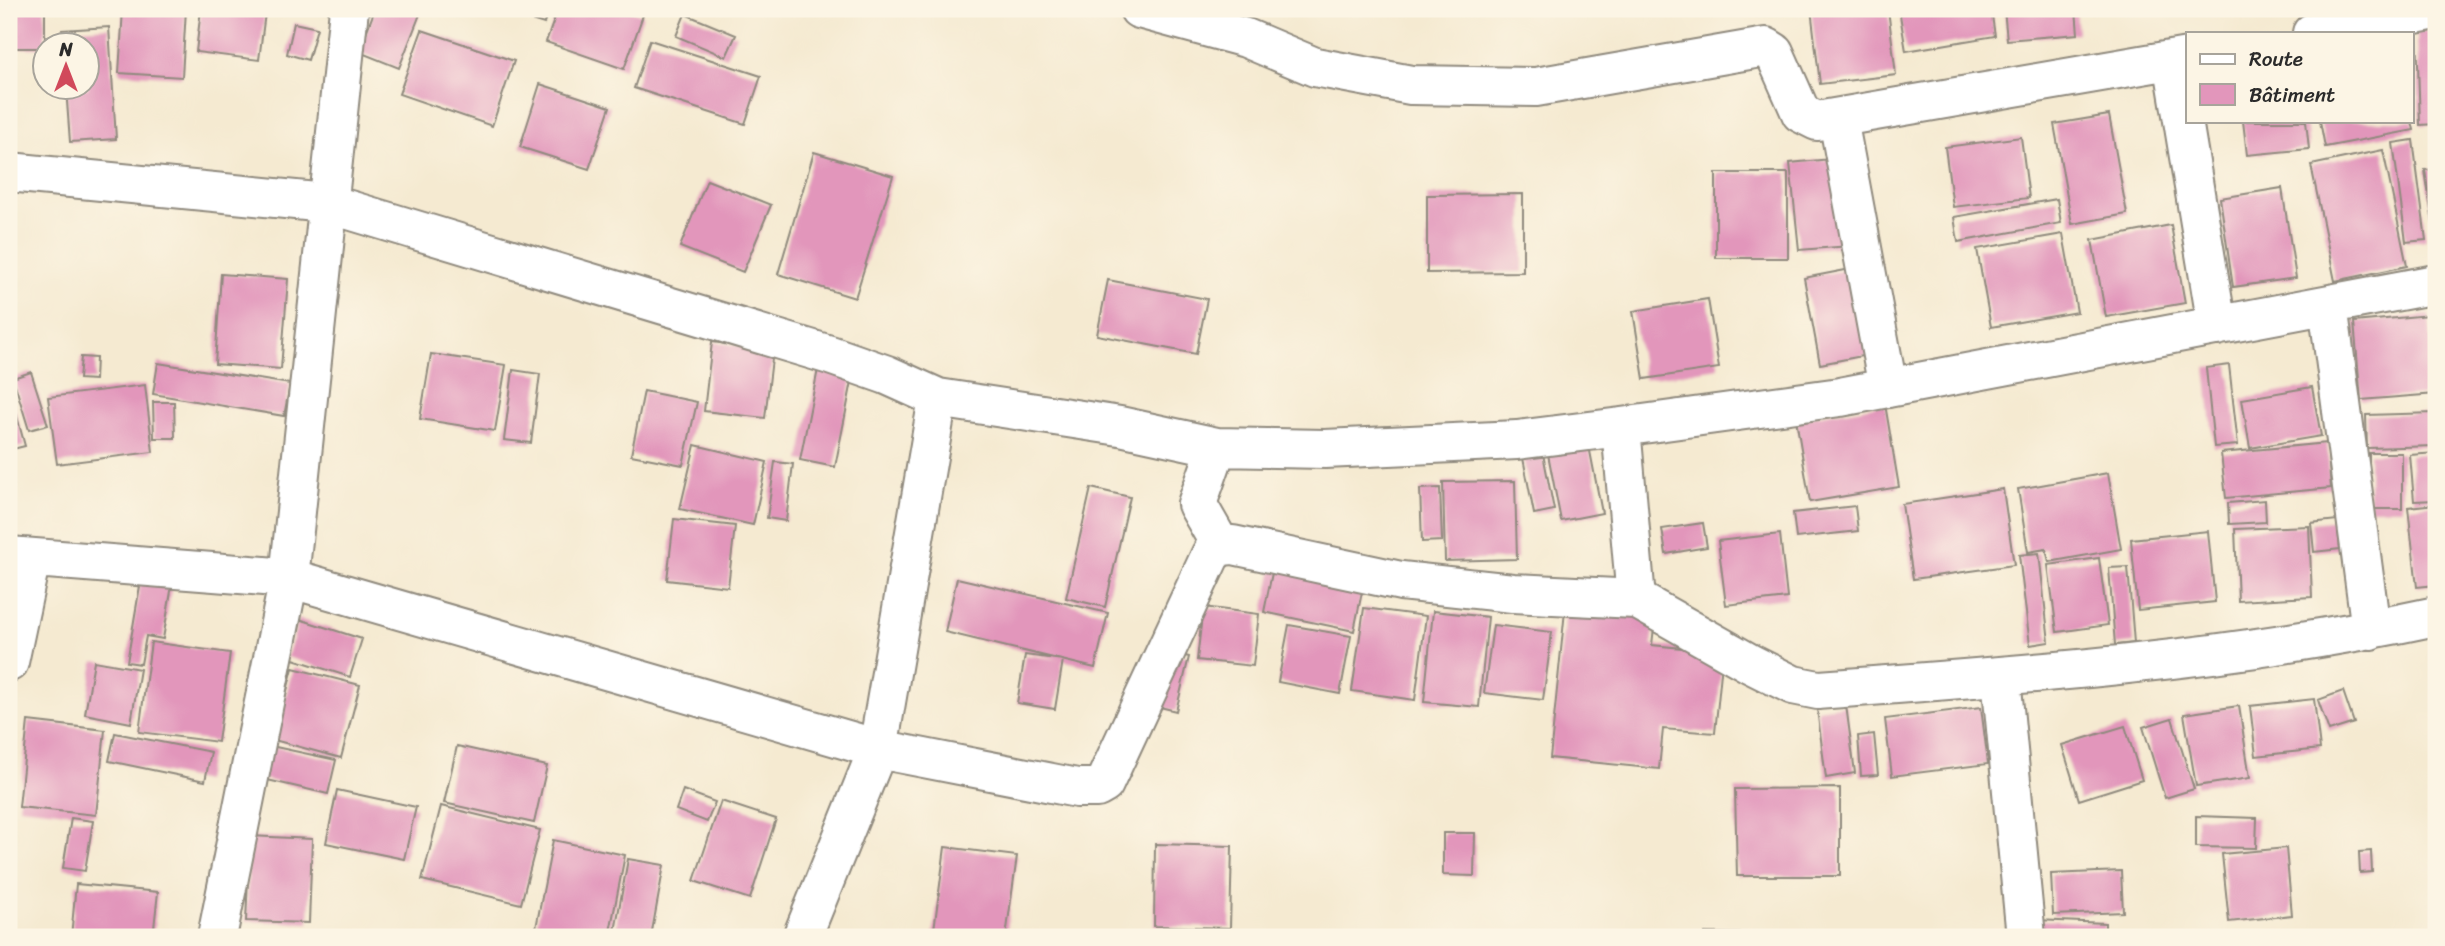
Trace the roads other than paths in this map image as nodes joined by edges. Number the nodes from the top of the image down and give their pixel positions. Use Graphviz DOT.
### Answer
graph roads {
  1 [pos="349,9"];
  2 [pos="1139,9"];
  3 [pos="2436,10"];
  4 [pos="2317,32"];
  5 [pos="2181,58"];
  6 [pos="2186,95"];
  7 [pos="1838,119"];
  8 [pos="2190,122"];
  9 [pos="9,172"];
  10 [pos="326,203"];
  11 [pos="2436,284"];
  12 [pos="2328,305"];
  13 [pos="2217,326"];
  14 [pos="1888,388"];
  15 [pos="938,398"];
  16 [pos="1621,427"];
  17 [pos="1217,447"];
  18 [pos="1221,546"];
  19 [pos="20,557"];
  20 [pos="289,578"];
  21 [pos="1636,599"];
  22 [pos="2436,616"];
  23 [pos="2371,630"];
  24 [pos="9,662"];
  25 [pos="2001,677"];
  26 [pos="878,749"];
  27 [pos="217,937"];
  28 [pos="802,937"];
  29 [pos="2026,937"];
  1 -- 10 [label="street"];
  2 -- 7 [label="street"];
  3 -- 4 [label="street"];
  5 -- 6 [label="street"];
  5 -- 7 [label="street"];
  7 -- 14 [label="street"];
  8 -- 13 [label="street"];
  9 -- 10 [label="street"];
  10 -- 15 [label="street"];
  10 -- 20 [label="street"];
  11 -- 12 [label="street"];
  12 -- 13 [label="street"];
  12 -- 23 [label="street"];
  13 -- 14 [label="street"];
  14 -- 16 [label="street"];
  15 -- 17 [label="street"];
  15 -- 26 [label="street"];
  16 -- 17 [label="street"];
  16 -- 21 [label="street"];
  17 -- 18 [label="street"];
  18 -- 21 [label="street"];
  18 -- 26 [label="street"];
  19 -- 20 [label="street"];
  19 -- 24 [label="street"];
  20 -- 26 [label="street"];
  20 -- 27 [label="street"];
  21 -- 25 [label="street"];
  22 -- 23 [label="street"];
  23 -- 25 [label="street"];
  25 -- 29 [label="street"];
  26 -- 28 [label="street"];
}
